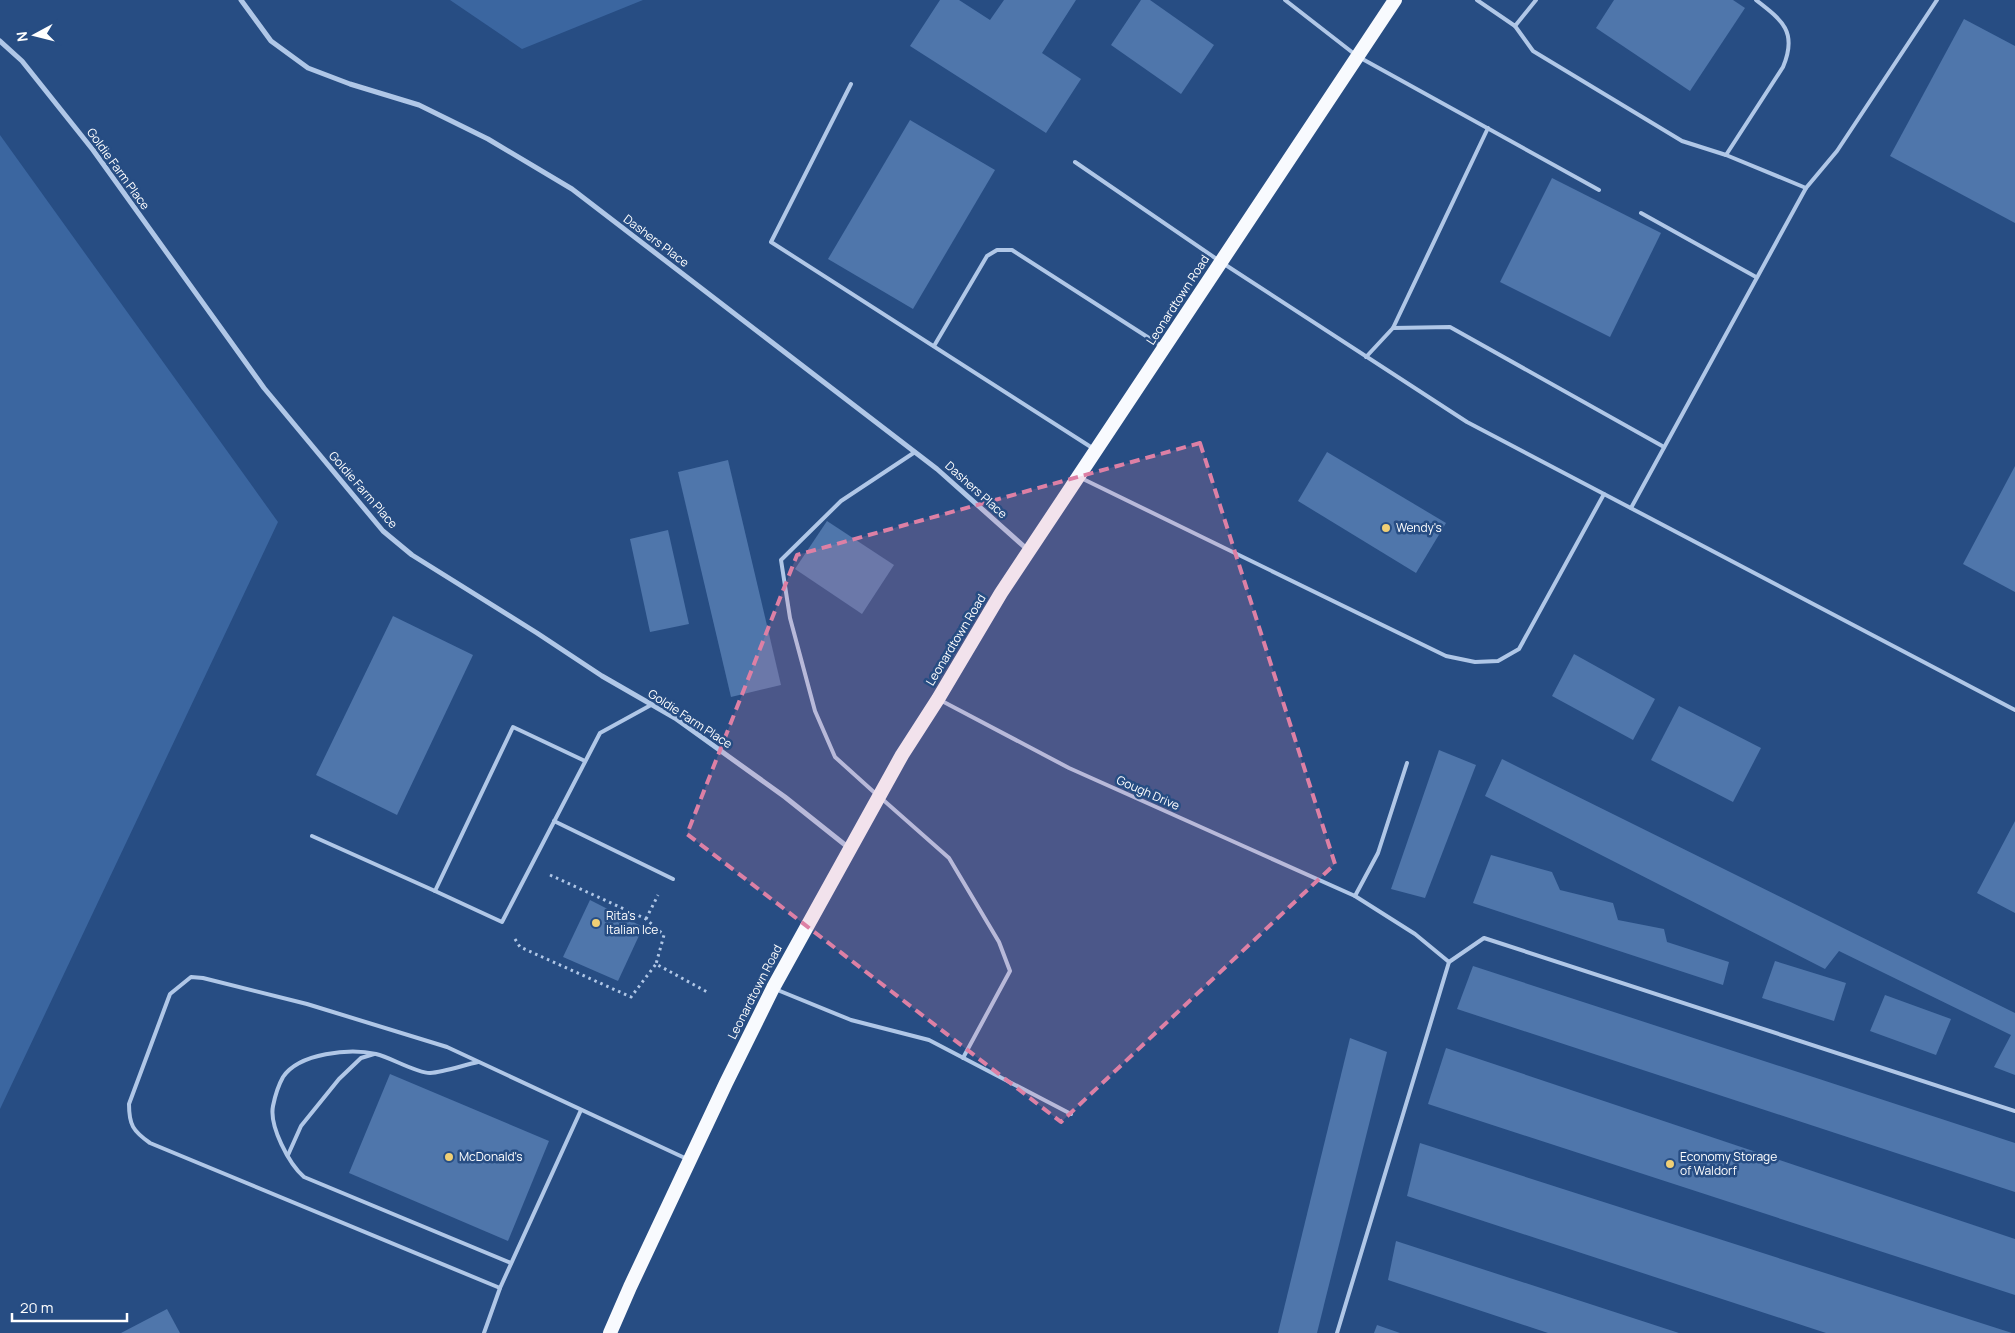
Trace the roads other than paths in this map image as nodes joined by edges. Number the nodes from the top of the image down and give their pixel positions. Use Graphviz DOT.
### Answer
graph roads {
  1 [pos="241,0"];
  2 [pos="1285,0"];
  3 [pos="1395,0"];
  4 [pos="1478,0"];
  5 [pos="1536,0"];
  6 [pos="1756,0"];
  7 [pos="1937,0"];
  8 [pos="1515,26"];
  9 [pos="0,41"];
  10 [pos="1357,56"];
  11 [pos="851,84"];
  12 [pos="1488,128"];
  13 [pos="1726,155"];
  14 [pos="1075,162"];
  15 [pos="1806,188"];
  16 [pos="1599,190"];
  17 [pos="1641,213"];
  18 [pos="1221,262"];
  19 [pos="1756,277"];
  20 [pos="1393,328"];
  21 [pos="934,346"];
  22 [pos="1164,348"];
  23 [pos="1366,357"];
  24 [pos="1664,447"];
  25 [pos="1096,450"];
  26 [pos="915,452"];
  27 [pos="1079,477"];
  28 [pos="1604,494"];
  29 [pos="1631,508"];
  30 [pos="1030,552"];
  31 [pos="938,699"];
  32 [pos="651,704"];
  33 [pos="2015,710"];
  34 [pos="586,761"];
  35 [pos="1407,763"];
  36 [pos="879,796"];
  37 [pos="554,821"];
  38 [pos="312,836"];
  39 [pos="849,848"];
  40 [pos="673,879"];
  41 [pos="434,892"];
  42 [pos="1355,896"];
  43 [pos="1448,962"];
  44 [pos="773,988"];
  45 [pos="376,1054"];
  46 [pos="963,1058"];
  47 [pos="478,1062"];
  48 [pos="581,1110"];
  49 [pos="2015,1111"];
  50 [pos="1071,1114"];
  51 [pos="288,1155"];
  52 [pos="689,1160"];
  53 [pos="511,1264"];
  54 [pos="500,1288"];
  55 [pos="484,1333"];
  56 [pos="610,1333"];
  57 [pos="1337,1333"];
  1 -- 26 [label="street, Dashers Place"];
  2 -- 10 [label="lane"];
  3 -- 10 [label="highway, Leonardtown Road"];
  4 -- 8 [label="lane"];
  5 -- 8 [label="lane"];
  6 -- 13 [label="lane"];
  7 -- 15 [label="lane"];
  8 -- 13 [label="lane"];
  9 -- 32 [label="street, Goldie Farm Place"];
  10 -- 12 [label="lane"];
  10 -- 18 [label="highway, Leonardtown Road"];
  11 -- 21 [label="lane"];
  12 -- 16 [label="lane"];
  12 -- 20 [label="lane"];
  13 -- 15 [label="lane"];
  14 -- 18 [label="lane"];
  15 -- 19 [label="lane"];
  17 -- 19 [label="lane"];
  18 -- 22 [label="highway, Leonardtown Road"];
  18 -- 23 [label="lane"];
  19 -- 24 [label="lane"];
  20 -- 23 [label="lane"];
  20 -- 24 [label="lane"];
  21 -- 22 [label="lane"];
  21 -- 25 [label="lane"];
  22 -- 25 [label="highway, Leonardtown Road"];
  23 -- 28 [label="lane"];
  24 -- 29 [label="lane"];
  25 -- 27 [label="highway, Leonardtown Road"];
  26 -- 30 [label="street, Dashers Place"];
  26 -- 36 [label="lane"];
  27 -- 28 [label="lane"];
  27 -- 30 [label="highway, Leonardtown Road"];
  28 -- 29 [label="lane"];
  29 -- 33 [label="lane"];
  30 -- 31 [label="highway, Leonardtown Road"];
  31 -- 36 [label="highway, Leonardtown Road"];
  31 -- 42 [label="lane, Gough Drive"];
  32 -- 34 [label="lane"];
  32 -- 39 [label="street, Goldie Farm Place"];
  34 -- 37 [label="lane"];
  34 -- 41 [label="lane"];
  35 -- 42 [label="lane"];
  36 -- 39 [label="highway, Leonardtown Road"];
  36 -- 46 [label="lane"];
  37 -- 40 [label="lane"];
  37 -- 41 [label="lane"];
  38 -- 41 [label="lane"];
  39 -- 44 [label="highway, Leonardtown Road"];
  42 -- 43 [label="lane, Gough Drive"];
  43 -- 49 [label="lane"];
  43 -- 57 [label="lane"];
  44 -- 46 [label="lane"];
  44 -- 52 [label="highway, Leonardtown Road"];
  45 -- 47 [label="lane"];
  45 -- 51 [label="lane"];
  45 -- 51 [label="lane"];
  46 -- 50 [label="lane"];
  47 -- 48 [label="lane"];
  47 -- 54 [label="lane"];
  48 -- 52 [label="lane"];
  48 -- 53 [label="lane"];
  51 -- 53 [label="lane"];
  52 -- 56 [label="highway, Leonardtown Road"];
  53 -- 54 [label="lane"];
  54 -- 55 [label="lane"];
}
